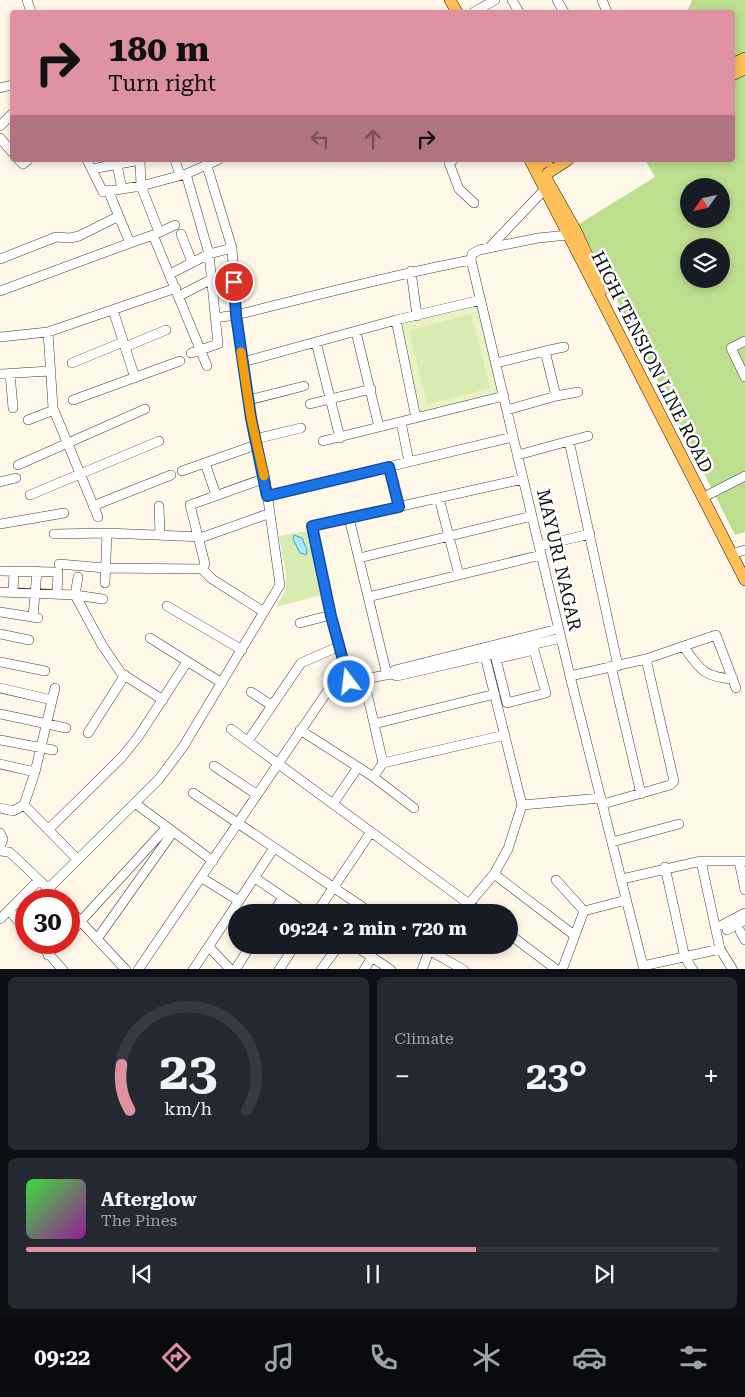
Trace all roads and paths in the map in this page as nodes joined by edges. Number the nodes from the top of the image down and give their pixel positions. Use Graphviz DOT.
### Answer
graph roads {
  1 [pos="442,0"];
  2 [pos="495,0"];
  3 [pos="452,10"];
  4 [pos="479,10"];
  5 [pos="10,116"];
  6 [pos="0,126"];
  7 [pos="0,138"];
  8 [pos="10,150"];
  9 [pos="89,162"];
  10 [pos="128,162"];
  11 [pos="140,162"];
  12 [pos="176,162"];
  13 [pos="214,162"];
  14 [pos="450,162"];
  15 [pos="565,162"];
  16 [pos="538,163"];
  17 [pos="117,164"];
  18 [pos="207,166"];
  19 [pos="92,170"];
  20 [pos="183,175"];
  21 [pos="141,186"];
  22 [pos="122,189"];
  23 [pos="545,189"];
  24 [pos="108,190"];
  25 [pos="474,203"];
  26 [pos="119,216"];
  27 [pos="175,225"];
  28 [pos="572,233"];
  29 [pos="156,234"];
  30 [pos="181,234"];
  31 [pos="130,243"];
  32 [pos="232,248"];
  33 [pos="488,248"];
  34 [pos="209,254"];
  35 [pos="0,259"];
  36 [pos="471,260"];
  37 [pos="192,262"];
  38 [pos="410,271"];
  39 [pos="170,274"];
  40 [pos="212,279"];
  41 [pos="0,291"];
  42 [pos="177,292"];
  43 [pos="481,300"];
  44 [pos="113,310"];
  45 [pos="236,315"];
  46 [pos="417,316"];
  47 [pos="216,318"];
  48 [pos="396,320"];
  49 [pos="166,330"];
  50 [pos="48,332"];
  51 [pos="356,332"];
  52 [pos="0,337"];
  53 [pos="745,341"];
  54 [pos="316,342"];
  55 [pos="124,344"];
  56 [pos="564,347"];
  57 [pos="202,350"];
  58 [pos="545,351"];
  59 [pos="192,353"];
  60 [pos="180,361"];
  61 [pos="242,362"];
  62 [pos="72,363"];
  63 [pos="496,363"];
  64 [pos="207,366"];
  65 [pos="50,371"];
  66 [pos="744,371"];
  67 [pos="642,372"];
  68 [pos="10,373"];
  69 [pos="0,374"];
  70 [pos="135,378"];
  71 [pos="304,386"];
  72 [pos="371,389"];
  73 [pos="578,392"];
  74 [pos="504,396"];
  75 [pos="556,396"];
  76 [pos="332,398"];
  77 [pos="73,400"];
  78 [pos="249,400"];
  79 [pos="310,404"];
  80 [pos="13,408"];
  81 [pos="145,409"];
  82 [pos="54,410"];
  83 [pos="507,410"];
  84 [pos="416,418"];
  85 [pos="28,420"];
  86 [pos="401,422"];
  87 [pos="379,427"];
  88 [pos="301,428"];
  89 [pos="588,436"];
  90 [pos="513,437"];
  91 [pos="340,438"];
  92 [pos="159,441"];
  93 [pos="323,441"];
  94 [pos="569,441"];
  95 [pos="254,442"];
  96 [pos="66,444"];
  97 [pos="518,455"];
  98 [pos="409,462"];
  99 [pos="205,463"];
  100 [pos="18,465"];
  101 [pos="389,467"];
  102 [pos="182,471"];
  103 [pos="79,475"];
  104 [pos="171,475"];
  105 [pos="745,476"];
  106 [pos="16,478"];
  107 [pos="523,479"];
  108 [pos="260,480"];
  109 [pos="0,482"];
  110 [pos="30,495"];
  111 [pos="216,495"];
  112 [pos="708,495"];
  113 [pos="267,496"];
  114 [pos="439,498"];
  115 [pos="92,506"];
  116 [pos="160,506"];
  117 [pos="399,507"];
  118 [pos="64,513"];
  119 [pos="265,515"];
  120 [pos="532,516"];
  121 [pos="98,517"];
  122 [pos="349,518"];
  123 [pos="1,520"];
  124 [pos="106,533"];
  125 [pos="54,534"];
  126 [pos="590,534"];
  127 [pos="160,535"];
  128 [pos="449,536"];
  129 [pos="198,537"];
  130 [pos="540,550"];
  131 [pos="742,551"];
  132 [pos="359,558"];
  133 [pos="59,564"];
  134 [pos="745,566"];
  135 [pos="105,568"];
  136 [pos="202,569"];
  137 [pos="0,571"];
  138 [pos="14,571"];
  139 [pos="37,571"];
  140 [pos="459,575"];
  141 [pos="78,577"];
  142 [pos="745,580"];
  143 [pos="105,583"];
  144 [pos="12,592"];
  145 [pos="36,593"];
  146 [pos="57,594"];
  147 [pos="0,595"];
  148 [pos="75,595"];
  149 [pos="368,597"];
  150 [pos="103,599"];
  151 [pos="167,606"];
  152 [pos="0,612"];
  153 [pos="264,612"];
  154 [pos="331,616"];
  155 [pos="300,622"];
  156 [pos="560,633"];
  157 [pos="0,634"];
  158 [pos="150,638"];
  159 [pos="29,640"];
  160 [pos="340,646"];
  161 [pos="683,646"];
  162 [pos="511,648"];
  163 [pos="242,650"];
  164 [pos="484,652"];
  165 [pos="646,659"];
  166 [pos="0,662"];
  167 [pos="187,662"];
  168 [pos="614,666"];
  169 [pos="45,671"];
  170 [pos="389,674"];
  171 [pos="125,675"];
  172 [pos="570,676"];
  173 [pos="733,679"];
  174 [pos="364,680"];
  175 [pos="349,682"];
  176 [pos="222,683"];
  177 [pos="0,688"];
  178 [pos="55,688"];
  179 [pos="736,688"];
  180 [pos="251,692"];
  181 [pos="495,694"];
  182 [pos="52,700"];
  183 [pos="163,700"];
  184 [pos="271,705"];
  185 [pos="0,714"];
  186 [pos="46,724"];
  187 [pos="374,724"];
  188 [pos="66,728"];
  189 [pos="231,729"];
  190 [pos="300,730"];
  191 [pos="88,733"];
  192 [pos="505,735"];
  193 [pos="0,740"];
  194 [pos="248,741"];
  195 [pos="40,747"];
  196 [pos="53,750"];
  197 [pos="278,763"];
  198 [pos="383,763"];
  199 [pos="0,764"];
  200 [pos="214,766"];
  201 [pos="358,767"];
  202 [pos="35,772"];
  203 [pos="372,776"];
  204 [pos="193,792"];
  205 [pos="256,794"];
  206 [pos="641,794"];
  207 [pos="602,801"];
  208 [pos="136,804"];
  209 [pos="333,804"];
  210 [pos="24,805"];
  211 [pos="522,805"];
  212 [pos="0,808"];
  213 [pos="414,808"];
  214 [pos="237,823"];
  215 [pos="678,824"];
  216 [pos="48,830"];
  217 [pos="170,830"];
  218 [pos="371,832"];
  219 [pos="0,833"];
  220 [pos="612,842"];
  221 [pos="0,847"];
  222 [pos="274,848"];
  223 [pos="0,851"];
  224 [pos="77,859"];
  225 [pos="742,860"];
  226 [pos="213,861"];
  227 [pos="701,861"];
  228 [pos="665,867"];
  229 [pos="494,874"];
  230 [pos="202,878"];
  231 [pos="255,878"];
  232 [pos="622,878"];
  233 [pos="39,880"];
  234 [pos="556,880"];
  235 [pos="48,889"];
  236 [pos="333,889"];
  237 [pos="745,890"];
  238 [pos="283,898"];
  239 [pos="626,900"];
  240 [pos="239,901"];
  241 [pos="279,904"];
  242 [pos="292,904"];
  243 [pos="323,904"];
  244 [pos="357,904"];
  245 [pos="469,904"];
  246 [pos="8,910"];
  247 [pos="584,911"];
  248 [pos="15,918"];
  249 [pos="0,919"];
  250 [pos="81,921"];
  251 [pos="744,922"];
  252 [pos="724,927"];
  253 [pos="574,935"];
  254 [pos="97,939"];
  255 [pos="745,940"];
  256 [pos="518,941"];
  257 [pos="209,947"];
  258 [pos="720,950"];
  259 [pos="245,954"];
  260 [pos="289,954"];
  261 [pos="333,954"];
  262 [pos="368,954"];
  263 [pos="429,954"];
  264 [pos="441,954"];
  265 [pos="48,955"];
  266 [pos="372,957"];
  267 [pos="685,958"];
  268 [pos="643,968"];
  269 [pos="62,969"];
  270 [pos="125,969"];
  271 [pos="139,969"];
  272 [pos="194,969"];
  273 [pos="230,969"];
  274 [pos="236,969"];
  275 [pos="280,969"];
  276 [pos="322,969"];
  277 [pos="365,969"];
  278 [pos="390,969"];
  279 [pos="422,969"];
  280 [pos="463,969"];
  281 [pos="556,969"];
  282 [pos="562,969"];
  283 [pos="692,969"];
  284 [pos="732,969"];
  1 -- 3 [label="main road"];
  2 -- 4 [label="street"];
  5 -- 6 [label="street"];
  7 -- 8 [label="street"];
  9 -- 19 [label="street"];
  10 -- 17 [label="street"];
  11 -- 21 [label="street"];
  12 -- 20 [label="street"];
  13 -- 18 [label="street"];
  14 -- 25 [label="street"];
  15 -- 28 [label="main road"];
  16 -- 23 [label="main road, HIGH TENSION LINE ROAD"];
  17 -- 19 [label="street"];
  17 -- 22 [label="street"];
  18 -- 20 [label="street"];
  18 -- 32 [label="street"];
  19 -- 24 [label="street"];
  20 -- 21 [label="street"];
  20 -- 34 [label="street"];
  21 -- 22 [label="street"];
  21 -- 29 [label="street"];
  22 -- 24 [label="street"];
  23 -- 28 [label="main road, HIGH TENSION LINE ROAD"];
  23 -- 33 [label="street"];
  24 -- 26 [label="street"];
  26 -- 31 [label="street"];
  26 -- 35 [label="street"];
  27 -- 29 [label="street"];
  28 -- 33 [label="street"];
  28 -- 67 [label="main road, HIGH TENSION LINE ROAD"];
  29 -- 31 [label="street"];
  29 -- 39 [label="street"];
  30 -- 37 [label="street"];
  31 -- 41 [label="street"];
  32 -- 34 [label="street"];
  32 -- 45 [label="street"];
  33 -- 36 [label="street"];
  34 -- 37 [label="street"];
  34 -- 40 [label="street"];
  36 -- 38 [label="street"];
  36 -- 43 [label="street, MAYURI NAGAR"];
  37 -- 39 [label="street"];
  38 -- 45 [label="street"];
  38 -- 46 [label="street"];
  39 -- 42 [label="street"];
  40 -- 42 [label="street"];
  40 -- 47 [label="street"];
  42 -- 44 [label="street"];
  42 -- 57 [label="street"];
  43 -- 46 [label="street"];
  43 -- 63 [label="street, MAYURI NAGAR"];
  44 -- 50 [label="street"];
  44 -- 55 [label="street"];
  45 -- 47 [label="street"];
  45 -- 61 [label="street"];
  46 -- 48 [label="street"];
  47 -- 57 [label="street"];
  48 -- 51 [label="street"];
  48 -- 84 [label="street"];
  49 -- 55 [label="street"];
  50 -- 52 [label="street"];
  50 -- 65 [label="street"];
  51 -- 54 [label="street"];
  51 -- 72 [label="street"];
  53 -- 66 [label="street"];
  54 -- 61 [label="street"];
  54 -- 76 [label="street"];
  55 -- 62 [label="street"];
  55 -- 70 [label="street"];
  56 -- 58 [label="street"];
  57 -- 59 [label="street"];
  57 -- 64 [label="street"];
  58 -- 63 [label="street"];
  58 -- 75 [label="street"];
  60 -- 70 [label="street"];
  61 -- 78 [label="street"];
  63 -- 74 [label="street, MAYURI NAGAR"];
  65 -- 68 [label="street"];
  65 -- 82 [label="street"];
  67 -- 112 [label="main road, HIGH TENSION LINE ROAD"];
  67 -- 142 [label="main road, HIGH TENSION LINE ROAD"];
  68 -- 69 [label="street"];
  68 -- 80 [label="street"];
  70 -- 77 [label="street"];
  71 -- 78 [label="street"];
  72 -- 76 [label="street"];
  72 -- 87 [label="street"];
  73 -- 75 [label="street"];
  74 -- 83 [label="street, MAYURI NAGAR"];
  74 -- 84 [label="street"];
  75 -- 83 [label="street"];
  76 -- 79 [label="street"];
  76 -- 91 [label="street"];
  78 -- 95 [label="street"];
  81 -- 96 [label="street"];
  82 -- 85 [label="street"];
  82 -- 96 [label="street"];
  83 -- 90 [label="street, MAYURI NAGAR"];
  84 -- 86 [label="street"];
  86 -- 87 [label="street"];
  86 -- 98 [label="street"];
  87 -- 91 [label="street"];
  88 -- 95 [label="street"];
  89 -- 94 [label="street"];
  90 -- 97 [label="street, MAYURI NAGAR"];
  90 -- 98 [label="street"];
  91 -- 93 [label="street"];
  92 -- 103 [label="street"];
  94 -- 97 [label="street"];
  94 -- 126 [label="street"];
  95 -- 99 [label="street"];
  95 -- 113 [label="street"];
  96 -- 100 [label="street"];
  96 -- 103 [label="street"];
  97 -- 107 [label="street, MAYURI NAGAR"];
  98 -- 101 [label="street"];
  99 -- 102 [label="street"];
  99 -- 111 [label="street"];
  101 -- 113 [label="street"];
  101 -- 117 [label="street"];
  103 -- 110 [label="street"];
  103 -- 115 [label="street"];
  104 -- 115 [label="street"];
  105 -- 112 [label="street"];
  106 -- 109 [label="street"];
  107 -- 114 [label="street"];
  107 -- 120 [label="street, MAYURI NAGAR"];
  108 -- 111 [label="street"];
  111 -- 129 [label="street"];
  112 -- 131 [label="main road, HIGH TENSION LINE ROAD"];
  113 -- 153 [label="street"];
  114 -- 117 [label="street"];
  114 -- 128 [label="street"];
  115 -- 121 [label="street"];
  116 -- 127 [label="street"];
  117 -- 122 [label="street"];
  118 -- 123 [label="street"];
  119 -- 129 [label="street"];
  120 -- 128 [label="street"];
  120 -- 130 [label="street, MAYURI NAGAR"];
  122 -- 132 [label="street"];
  122 -- 154 [label="street"];
  124 -- 125 [label="street"];
  124 -- 127 [label="street"];
  124 -- 135 [label="street"];
  126 -- 130 [label="street"];
  126 -- 168 [label="street"];
  127 -- 129 [label="street"];
  128 -- 132 [label="street"];
  128 -- 140 [label="street"];
  129 -- 136 [label="street"];
  130 -- 140 [label="street"];
  130 -- 156 [label="street, MAYURI NAGAR"];
  131 -- 134 [label="main road, HIGH TENSION LINE ROAD"];
  132 -- 149 [label="street"];
  133 -- 135 [label="street"];
  135 -- 136 [label="street"];
  135 -- 143 [label="street"];
  136 -- 153 [label="street"];
  137 -- 138 [label="street"];
  138 -- 139 [label="street"];
  138 -- 144 [label="street"];
  139 -- 145 [label="street"];
  139 -- 146 [label="street"];
  140 -- 149 [label="street"];
  141 -- 148 [label="street"];
  144 -- 145 [label="street"];
  144 -- 147 [label="street"];
  145 -- 146 [label="street"];
  145 -- 152 [label="street"];
  146 -- 148 [label="street"];
  148 -- 150 [label="street"];
  148 -- 171 [label="street"];
  149 -- 170 [label="street"];
  151 -- 163 [label="street"];
  153 -- 163 [label="street"];
  154 -- 155 [label="street"];
  154 -- 160 [label="street"];
  156 -- 162 [label="street"];
  156 -- 172 [label="street, MAYURI NAGAR"];
  157 -- 159 [label="street"];
  158 -- 167 [label="street"];
  160 -- 175 [label="street"];
  160 -- 184 [label="street"];
  161 -- 165 [label="street"];
  161 -- 173 [label="street"];
  161 -- 173 [label="street"];
  162 -- 162 [label="street"];
  162 -- 164 [label="street"];
  163 -- 176 [label="street"];
  164 -- 170 [label="street"];
  164 -- 181 [label="street"];
  165 -- 168 [label="street"];
  165 -- 206 [label="street"];
  166 -- 169 [label="street"];
  167 -- 176 [label="street"];
  167 -- 183 [label="street"];
  168 -- 172 [label="street"];
  168 -- 206 [label="street"];
  170 -- 174 [label="street"];
  171 -- 183 [label="street"];
  171 -- 191 [label="street"];
  172 -- 207 [label="street, MAYURI NAGAR"];
  173 -- 179 [label="street"];
  174 -- 175 [label="street"];
  174 -- 187 [label="street"];
  175 -- 190 [label="street"];
  176 -- 208 [label="street"];
  177 -- 182 [label="street"];
  178 -- 182 [label="street"];
  180 -- 184 [label="street"];
  181 -- 187 [label="street"];
  181 -- 192 [label="street"];
  182 -- 186 [label="street"];
  183 -- 216 [label="street"];
  184 -- 194 [label="street"];
  185 -- 186 [label="street"];
  186 -- 188 [label="street"];
  186 -- 195 [label="street"];
  187 -- 198 [label="street"];
  189 -- 194 [label="street"];
  190 -- 197 [label="street"];
  190 -- 201 [label="street"];
  192 -- 198 [label="street"];
  192 -- 211 [label="street"];
  193 -- 195 [label="street"];
  194 -- 197 [label="street"];
  195 -- 196 [label="street"];
  195 -- 202 [label="street"];
  197 -- 205 [label="street"];
  197 -- 209 [label="street"];
  198 -- 203 [label="street"];
  199 -- 202 [label="street"];
  200 -- 205 [label="street"];
  201 -- 203 [label="street"];
  201 -- 209 [label="street"];
  202 -- 210 [label="street"];
  203 -- 213 [label="street"];
  204 -- 214 [label="street"];
  205 -- 214 [label="street"];
  206 -- 207 [label="street"];
  207 -- 211 [label="street"];
  207 -- 220 [label="street, MAYURI NAGAR"];
  208 -- 217 [label="street"];
  208 -- 224 [label="street"];
  209 -- 218 [label="street"];
  210 -- 212 [label="street"];
  210 -- 216 [label="street"];
  211 -- 229 [label="street"];
  214 -- 222 [label="street"];
  214 -- 226 [label="street"];
  215 -- 220 [label="street"];
  216 -- 224 [label="street"];
  217 -- 226 [label="street"];
  217 -- 250 [label="street"];
  217 -- 254 [label="street"];
  218 -- 236 [label="street"];
  218 -- 245 [label="street"];
  219 -- 221 [label="street"];
  220 -- 232 [label="street, MAYURI NAGAR"];
  222 -- 231 [label="street"];
  222 -- 236 [label="street"];
  223 -- 233 [label="street"];
  224 -- 235 [label="street"];
  225 -- 227 [label="street"];
  225 -- 237 [label="street"];
  226 -- 230 [label="street"];
  227 -- 228 [label="street"];
  227 -- 258 [label="street"];
  228 -- 232 [label="street"];
  228 -- 267 [label="street"];
  229 -- 245 [label="street"];
  229 -- 253 [label="street"];
  230 -- 240 [label="street"];
  230 -- 271 [label="street"];
  231 -- 238 [label="street"];
  231 -- 240 [label="street"];
  232 -- 239 [label="street, MAYURI NAGAR"];
  233 -- 235 [label="street"];
  233 -- 246 [label="street"];
  234 -- 247 [label="street"];
  236 -- 243 [label="street"];
  236 -- 244 [label="street"];
  238 -- 241 [label="street"];
  238 -- 242 [label="street"];
  239 -- 247 [label="street"];
  239 -- 268 [label="street, MAYURI NAGAR"];
  240 -- 257 [label="street"];
  246 -- 248 [label="street"];
  246 -- 249 [label="street"];
  247 -- 253 [label="street"];
  250 -- 254 [label="street"];
  251 -- 252 [label="street"];
  251 -- 255 [label="street"];
  253 -- 282 [label="street"];
  254 -- 270 [label="street"];
  256 -- 281 [label="street"];
  257 -- 272 [label="street"];
  257 -- 273 [label="street"];
  258 -- 267 [label="street"];
  258 -- 284 [label="street"];
  259 -- 274 [label="street"];
  260 -- 275 [label="street"];
  261 -- 276 [label="street"];
  262 -- 266 [label="street"];
  263 -- 279 [label="street"];
  264 -- 280 [label="street"];
  265 -- 269 [label="street"];
  266 -- 277 [label="street"];
  266 -- 278 [label="street"];
  267 -- 268 [label="street"];
  267 -- 283 [label="street"];
}
